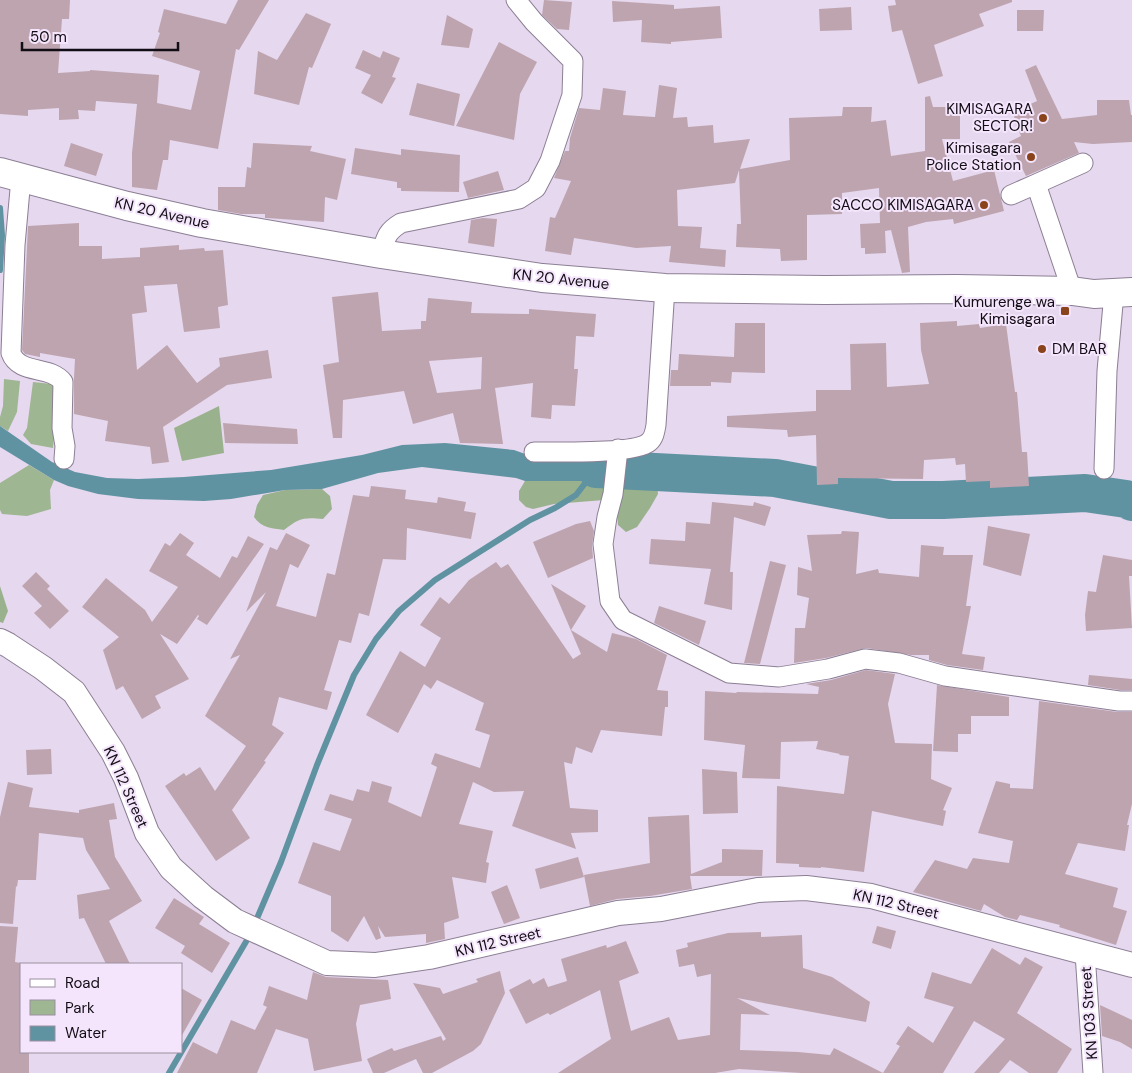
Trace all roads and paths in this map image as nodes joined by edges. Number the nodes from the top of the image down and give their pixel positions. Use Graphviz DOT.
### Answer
graph roads {
  1 [pos="516,0"];
  2 [pos="1083,163"];
  3 [pos="10,175"];
  4 [pos="1036,184"];
  5 [pos="1011,195"];
  6 [pos="381,254"];
  7 [pos="664,288"];
  8 [pos="1072,291"];
  9 [pos="1123,293"];
  10 [pos="534,452"];
  11 [pos="617,454"];
  12 [pos="64,459"];
  13 [pos="1104,469"];
  14 [pos="0,641"];
  15 [pos="1132,701"];
  16 [pos="1084,953"];
  17 [pos="1132,965"];
  18 [pos="1093,1073"];
  1 -- 6 [label="street"];
  2 -- 4 [label="street"];
  3 -- 6 [label="main road, KN 20 Avenue"];
  3 -- 12 [label="street"];
  4 -- 5 [label="street"];
  4 -- 8 [label="street"];
  6 -- 7 [label="main road, KN 20 Avenue"];
  7 -- 8 [label="main road, KN 20 Avenue"];
  7 -- 11 [label="street"];
  8 -- 9 [label="main road, KN 20 Avenue"];
  9 -- 13 [label="street"];
  10 -- 11 [label="street"];
  11 -- 15 [label="street"];
  14 -- 16 [label="street, KN 112 Street"];
  16 -- 17 [label="street, KN 112 Street"];
  16 -- 18 [label="street, KN 103 Street"];
}
